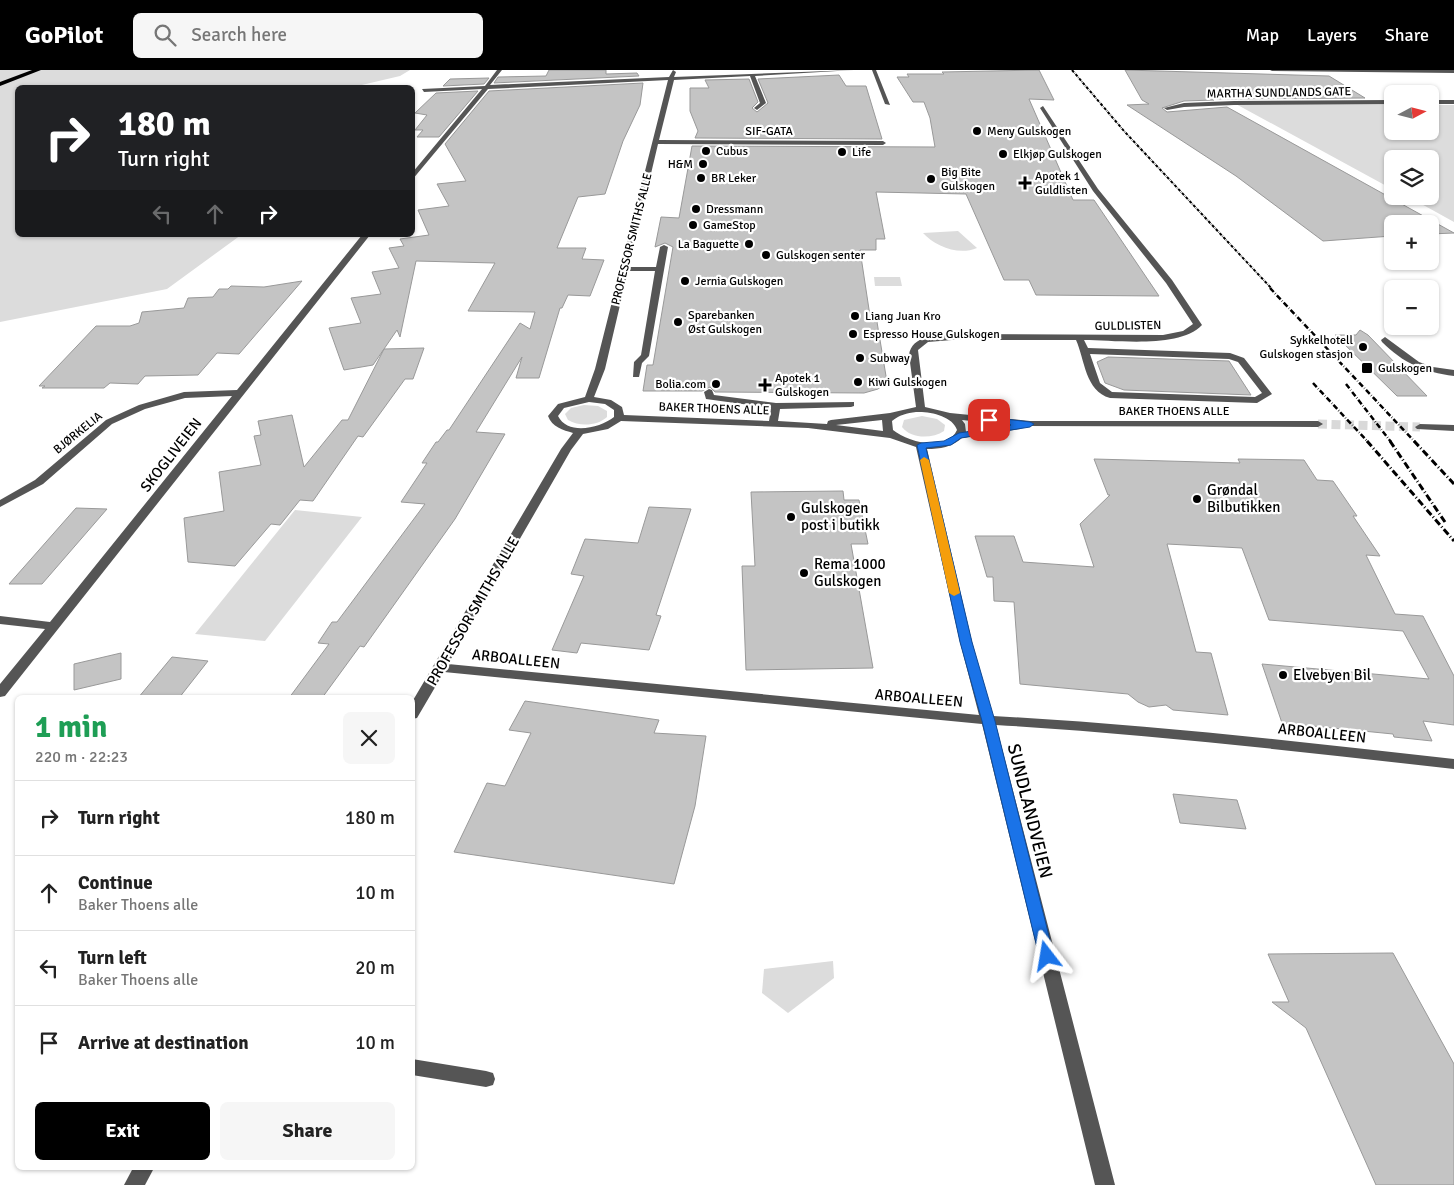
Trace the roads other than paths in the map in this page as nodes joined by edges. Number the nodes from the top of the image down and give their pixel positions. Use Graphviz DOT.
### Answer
graph roads {
  1 [pos="38,70"];
  2 [pos="500,70"];
  3 [pos="674,70"];
  4 [pos="852,70"];
  5 [pos="874,70"];
  6 [pos="1272,70"];
  7 [pos="1454,71"];
  8 [pos="752,75"];
  9 [pos="672,78"];
  10 [pos="0,84"];
  11 [pos="486,87"];
  12 [pos="424,90"];
  13 [pos="1384,102"];
  14 [pos="1439,102"];
  15 [pos="1454,102"];
  16 [pos="888,104"];
  17 [pos="757,108"];
  18 [pos="1043,108"];
  19 [pos="1167,108"];
  20 [pos="656,142"];
  21 [pos="883,143"];
  22 [pos="415,174"];
  23 [pos="364,237"];
  24 [pos="664,247"];
  25 [pos="626,269"];
  26 [pos="659,269"];
  27 [pos="1078,338"];
  28 [pos="1385,340"];
  29 [pos="1085,351"];
  30 [pos="1454,373"];
  31 [pos="636,375"];
  32 [pos="709,392"];
  33 [pos="239,393"];
  34 [pos="589,399"];
  35 [pos="851,404"];
  36 [pos="776,406"];
  37 [pos="921,409"];
  38 [pos="891,416"];
  39 [pos="950,416"];
  40 [pos="619,418"];
  41 [pos="773,424"];
  42 [pos="1030,424"];
  43 [pos="1318,424"];
  44 [pos="808,425"];
  45 [pos="1420,427"];
  46 [pos="1454,428"];
  47 [pos="580,431"];
  48 [pos="892,435"];
  49 [pos="959,436"];
  50 [pos="921,445"];
  51 [pos="0,504"];
  52 [pos="0,620"];
  53 [pos="55,626"];
  54 [pos="440,667"];
  55 [pos="0,693"];
  56 [pos="415,709"];
  57 [pos="988,721"];
  58 [pos="1454,764"];
  59 [pos="415,1067"];
  60 [pos="486,1079"];
  61 [pos="143,1170"];
  62 [pos="134,1185"];
  63 [pos="1105,1185"];
  1 -- 10 [label="highway"];
  2 -- 11 [label="street"];
  3 -- 9 [label="street, PROFESSOR SMITHS ALLE"];
  4 -- 8 [label="street"];
  5 -- 16 [label="street"];
  6 -- 7 [label="street"];
  8 -- 9 [label="street"];
  8 -- 17 [label="street"];
  9 -- 11 [label="street"];
  9 -- 20 [label="street, PROFESSOR SMITHS ALLE"];
  11 -- 12 [label="street"];
  11 -- 22 [label="street"];
  13 -- 19 [label="street, MARTHA SUNDLANDS GATE"];
  14 -- 15 [label="street"];
  18 -- 27 [label="street, GULDLISTEN"];
  20 -- 21 [label="street, SIF-GATA"];
  20 -- 25 [label="street, PROFESSOR SMITHS ALLE"];
  23 -- 33 [label="street, SKOGLIVEIEN"];
  24 -- 26 [label="street"];
  25 -- 26 [label="street"];
  25 -- 34 [label="street, PROFESSOR SMITHS ALLE"];
  26 -- 31 [label="street"];
  27 -- 29 [label="street"];
  27 -- 37 [label="street, GULDLISTEN"];
  28 -- 30 [label="street"];
  29 -- 29 [label="street"];
  32 -- 36 [label="street"];
  33 -- 51 [label="street, BJØRKELIA"];
  33 -- 53 [label="street, SKOGLIVEIEN"];
  34 -- 40 [label="street"];
  34 -- 47 [label="street"];
  35 -- 36 [label="street"];
  36 -- 41 [label="street"];
  37 -- 38 [label="street, BAKER THOENS ALLE"];
  37 -- 39 [label="street, BAKER THOENS ALLE"];
  38 -- 44 [label="street, BAKER THOENS ALLE"];
  38 -- 48 [label="street"];
  39 -- 42 [label="street, BAKER THOENS ALLE"];
  39 -- 49 [label="street"];
  40 -- 41 [label="street, BAKER THOENS ALLE"];
  40 -- 47 [label="street"];
  41 -- 44 [label="street, BAKER THOENS ALLE"];
  42 -- 43 [label="street, BAKER THOENS ALLE"];
  42 -- 49 [label="street, BAKER THOENS ALLE"];
  44 -- 48 [label="street, BAKER THOENS ALLE"];
  45 -- 46 [label="street"];
  47 -- 54 [label="street, PROFESSOR SMITHS ALLE"];
  48 -- 50 [label="street, BAKER THOENS ALLE"];
  49 -- 50 [label="street, BAKER THOENS ALLE"];
  50 -- 57 [label="street, SUNDLANDVEIEN"];
  52 -- 53 [label="street"];
  53 -- 55 [label="street, SKOGLIVEIEN"];
  54 -- 56 [label="street, PROFESSOR SMITHS ALLE"];
  54 -- 57 [label="street, ARBOALLEEN"];
  57 -- 58 [label="street, ARBOALLEEN"];
  57 -- 63 [label="street, SUNDLANDVEIEN"];
  59 -- 60 [label="street"];
  61 -- 62 [label="street"];
}
